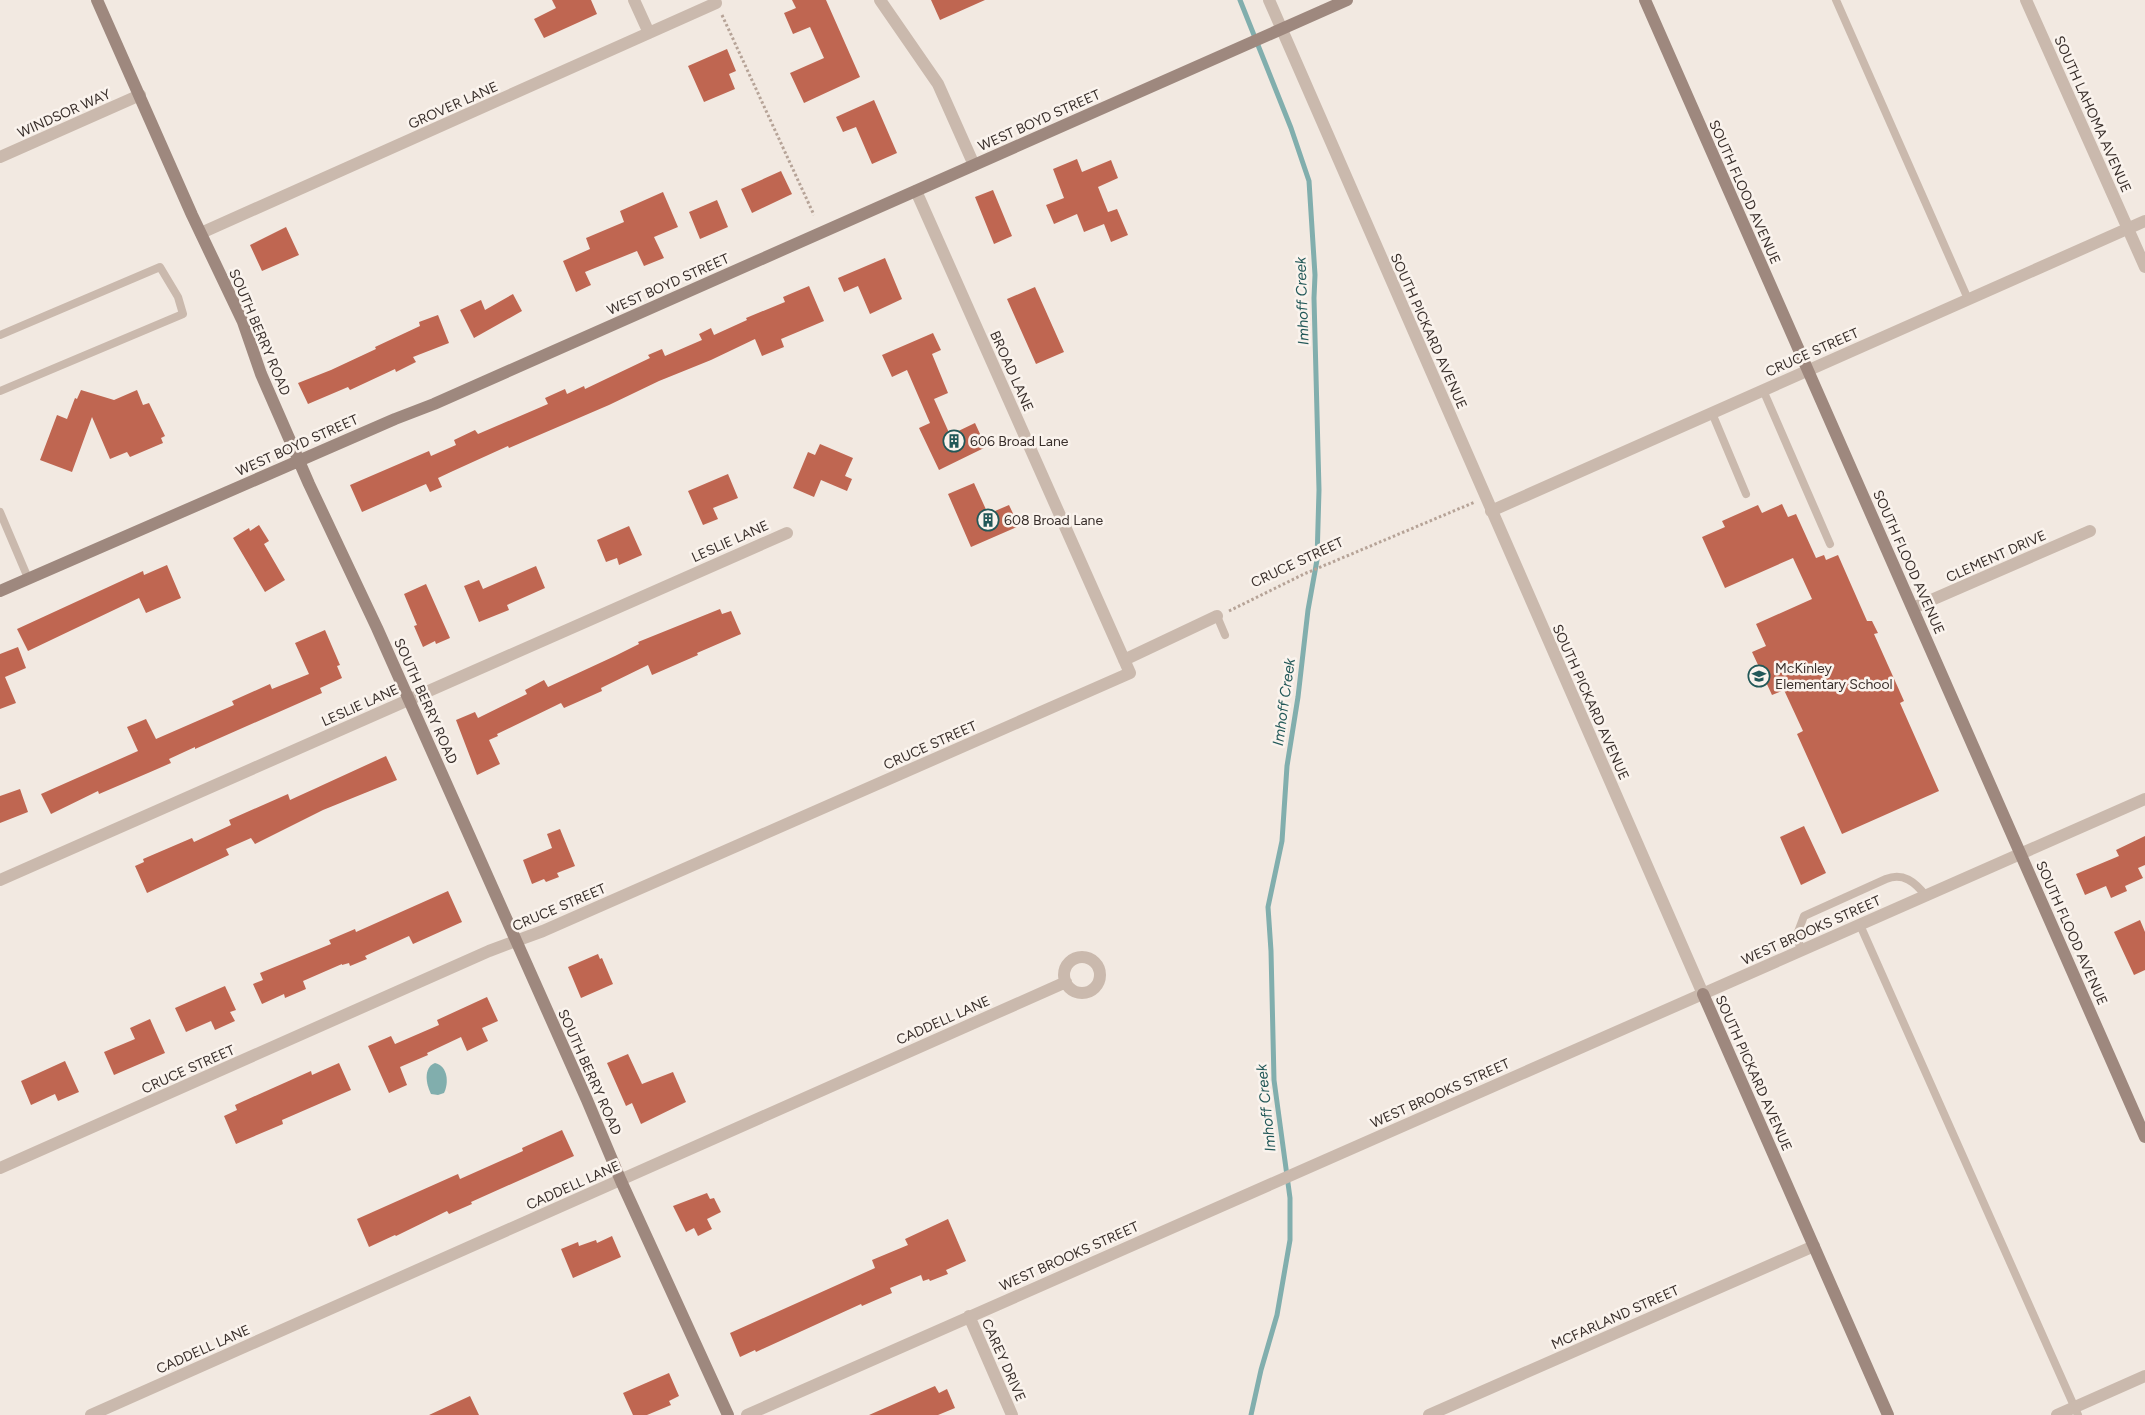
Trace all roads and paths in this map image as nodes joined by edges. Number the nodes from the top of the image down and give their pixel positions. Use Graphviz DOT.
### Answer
graph roads {
  1 [pos="97,0"];
  2 [pos="634,0"];
  3 [pos="880,0"];
  4 [pos="1269,0"];
  5 [pos="1347,0"];
  6 [pos="1645,0"];
  7 [pos="1836,0"];
  8 [pos="2026,0"];
  9 [pos="716,3"];
  10 [pos="1277,31"];
  11 [pos="649,33"];
  12 [pos="140,95"];
  13 [pos="0,158"];
  14 [pos="974,165"];
  15 [pos="916,191"];
  16 [pos="814,215"];
  17 [pos="2145,221"];
  18 [pos="2128,229"];
  19 [pos="201,233"];
  20 [pos="2145,267"];
  21 [pos="1968,299"];
  22 [pos="0,335"];
  23 [pos="1808,370"];
  24 [pos="1763,390"];
  25 [pos="0,391"];
  26 [pos="1712,413"];
  27 [pos="299,461"];
  28 [pos="1746,494"];
  29 [pos="1485,497"];
  30 [pos="1491,511"];
  31 [pos="0,512"];
  32 [pos="2090,531"];
  33 [pos="787,533"];
  34 [pos="1830,544"];
  35 [pos="28,578"];
  36 [pos="0,591"];
  37 [pos="1913,608"];
  38 [pos="1217,616"];
  39 [pos="1226,635"];
  40 [pos="1124,660"];
  41 [pos="1130,673"];
  42 [pos="409,699"];
  43 [pos="2145,799"];
  44 [pos="2020,854"];
  45 [pos="0,880"];
  46 [pos="1926,896"];
  47 [pos="1860,925"];
  48 [pos="516,942"];
  49 [pos="1800,951"];
  50 [pos="1066,982"];
  51 [pos="1703,994"];
  52 [pos="2145,1136"];
  53 [pos="0,1168"];
  54 [pos="621,1180"];
  55 [pos="1814,1246"];
  56 [pos="969,1316"];
  57 [pos="2145,1376"];
  58 [pos="2076,1411"];
  59 [pos="91,1415"];
  60 [pos="728,1415"];
  61 [pos="747,1415"];
  62 [pos="1012,1415"];
  63 [pos="1429,1415"];
  64 [pos="1888,1415"];
  65 [pos="2057,1415"];
  1 -- 12 [label="street, SOUTH BERRY ROAD"];
  2 -- 11 [label="street"];
  3 -- 14 [label="street"];
  4 -- 10 [label="street, SOUTH PICKARD AVENUE"];
  5 -- 10 [label="street, WEST BOYD STREET"];
  6 -- 23 [label="street, SOUTH FLOOD AVENUE"];
  7 -- 21 [label="lane"];
  8 -- 18 [label="street, SOUTH LAHOMA AVENUE"];
  9 -- 11 [label="street, GROVER LANE"];
  9 -- 16 [label="path"];
  10 -- 14 [label="street, WEST BOYD STREET"];
  10 -- 29 [label="street, SOUTH PICKARD AVENUE"];
  11 -- 19 [label="street, GROVER LANE"];
  12 -- 13 [label="street, WINDSOR WAY"];
  12 -- 19 [label="street, SOUTH BERRY ROAD"];
  14 -- 15 [label="street, WEST BOYD STREET"];
  15 -- 27 [label="street, WEST BOYD STREET"];
  15 -- 40 [label="street, BROAD LANE"];
  17 -- 18 [label="street, CRUCE STREET"];
  18 -- 20 [label="street, SOUTH LAHOMA AVENUE"];
  18 -- 21 [label="street, CRUCE STREET"];
  19 -- 27 [label="street, SOUTH BERRY ROAD"];
  21 -- 23 [label="street, CRUCE STREET"];
  22 -- 25 [label="lane"];
  23 -- 24 [label="street, CRUCE STREET"];
  23 -- 37 [label="street, SOUTH FLOOD AVENUE"];
  24 -- 26 [label="street, CRUCE STREET"];
  24 -- 34 [label="lane"];
  26 -- 28 [label="lane"];
  26 -- 30 [label="street, CRUCE STREET"];
  27 -- 35 [label="street, WEST BOYD STREET"];
  27 -- 42 [label="street, SOUTH BERRY ROAD"];
  29 -- 30 [label="street, SOUTH PICKARD AVENUE"];
  29 -- 38 [label="path, CRUCE STREET"];
  30 -- 51 [label="street, SOUTH PICKARD AVENUE"];
  31 -- 35 [label="lane"];
  32 -- 37 [label="street, CLEMENT DRIVE"];
  33 -- 42 [label="street, LESLIE LANE"];
  35 -- 36 [label="street, WEST BOYD STREET"];
  37 -- 44 [label="street, SOUTH FLOOD AVENUE"];
  38 -- 39 [label="lane"];
  38 -- 40 [label="street"];
  40 -- 41 [label="street, BROAD LANE"];
  41 -- 48 [label="street, CRUCE STREET"];
  42 -- 45 [label="street, LESLIE LANE"];
  42 -- 48 [label="street, SOUTH BERRY ROAD"];
  43 -- 44 [label="street, WEST BROOKS STREET"];
  44 -- 46 [label="street, WEST BROOKS STREET"];
  44 -- 52 [label="street, SOUTH FLOOD AVENUE"];
  46 -- 47 [label="street, WEST BROOKS STREET"];
  46 -- 49 [label="lane"];
  47 -- 49 [label="street, WEST BROOKS STREET"];
  47 -- 58 [label="lane"];
  48 -- 53 [label="street, CRUCE STREET"];
  48 -- 54 [label="street, SOUTH BERRY ROAD"];
  49 -- 51 [label="street, WEST BROOKS STREET"];
  50 -- 54 [label="street, CADDELL LANE"];
  51 -- 55 [label="street, SOUTH PICKARD AVENUE"];
  51 -- 56 [label="street, WEST BROOKS STREET"];
  54 -- 59 [label="street, CADDELL LANE"];
  54 -- 60 [label="street, SOUTH BERRY ROAD"];
  55 -- 63 [label="street, MCFARLAND STREET"];
  55 -- 64 [label="street, SOUTH PICKARD AVENUE"];
  56 -- 61 [label="street, WEST BROOKS STREET"];
  56 -- 62 [label="street, CAREY DRIVE"];
  57 -- 58 [label="street"];
  58 -- 65 [label="street"];
}
